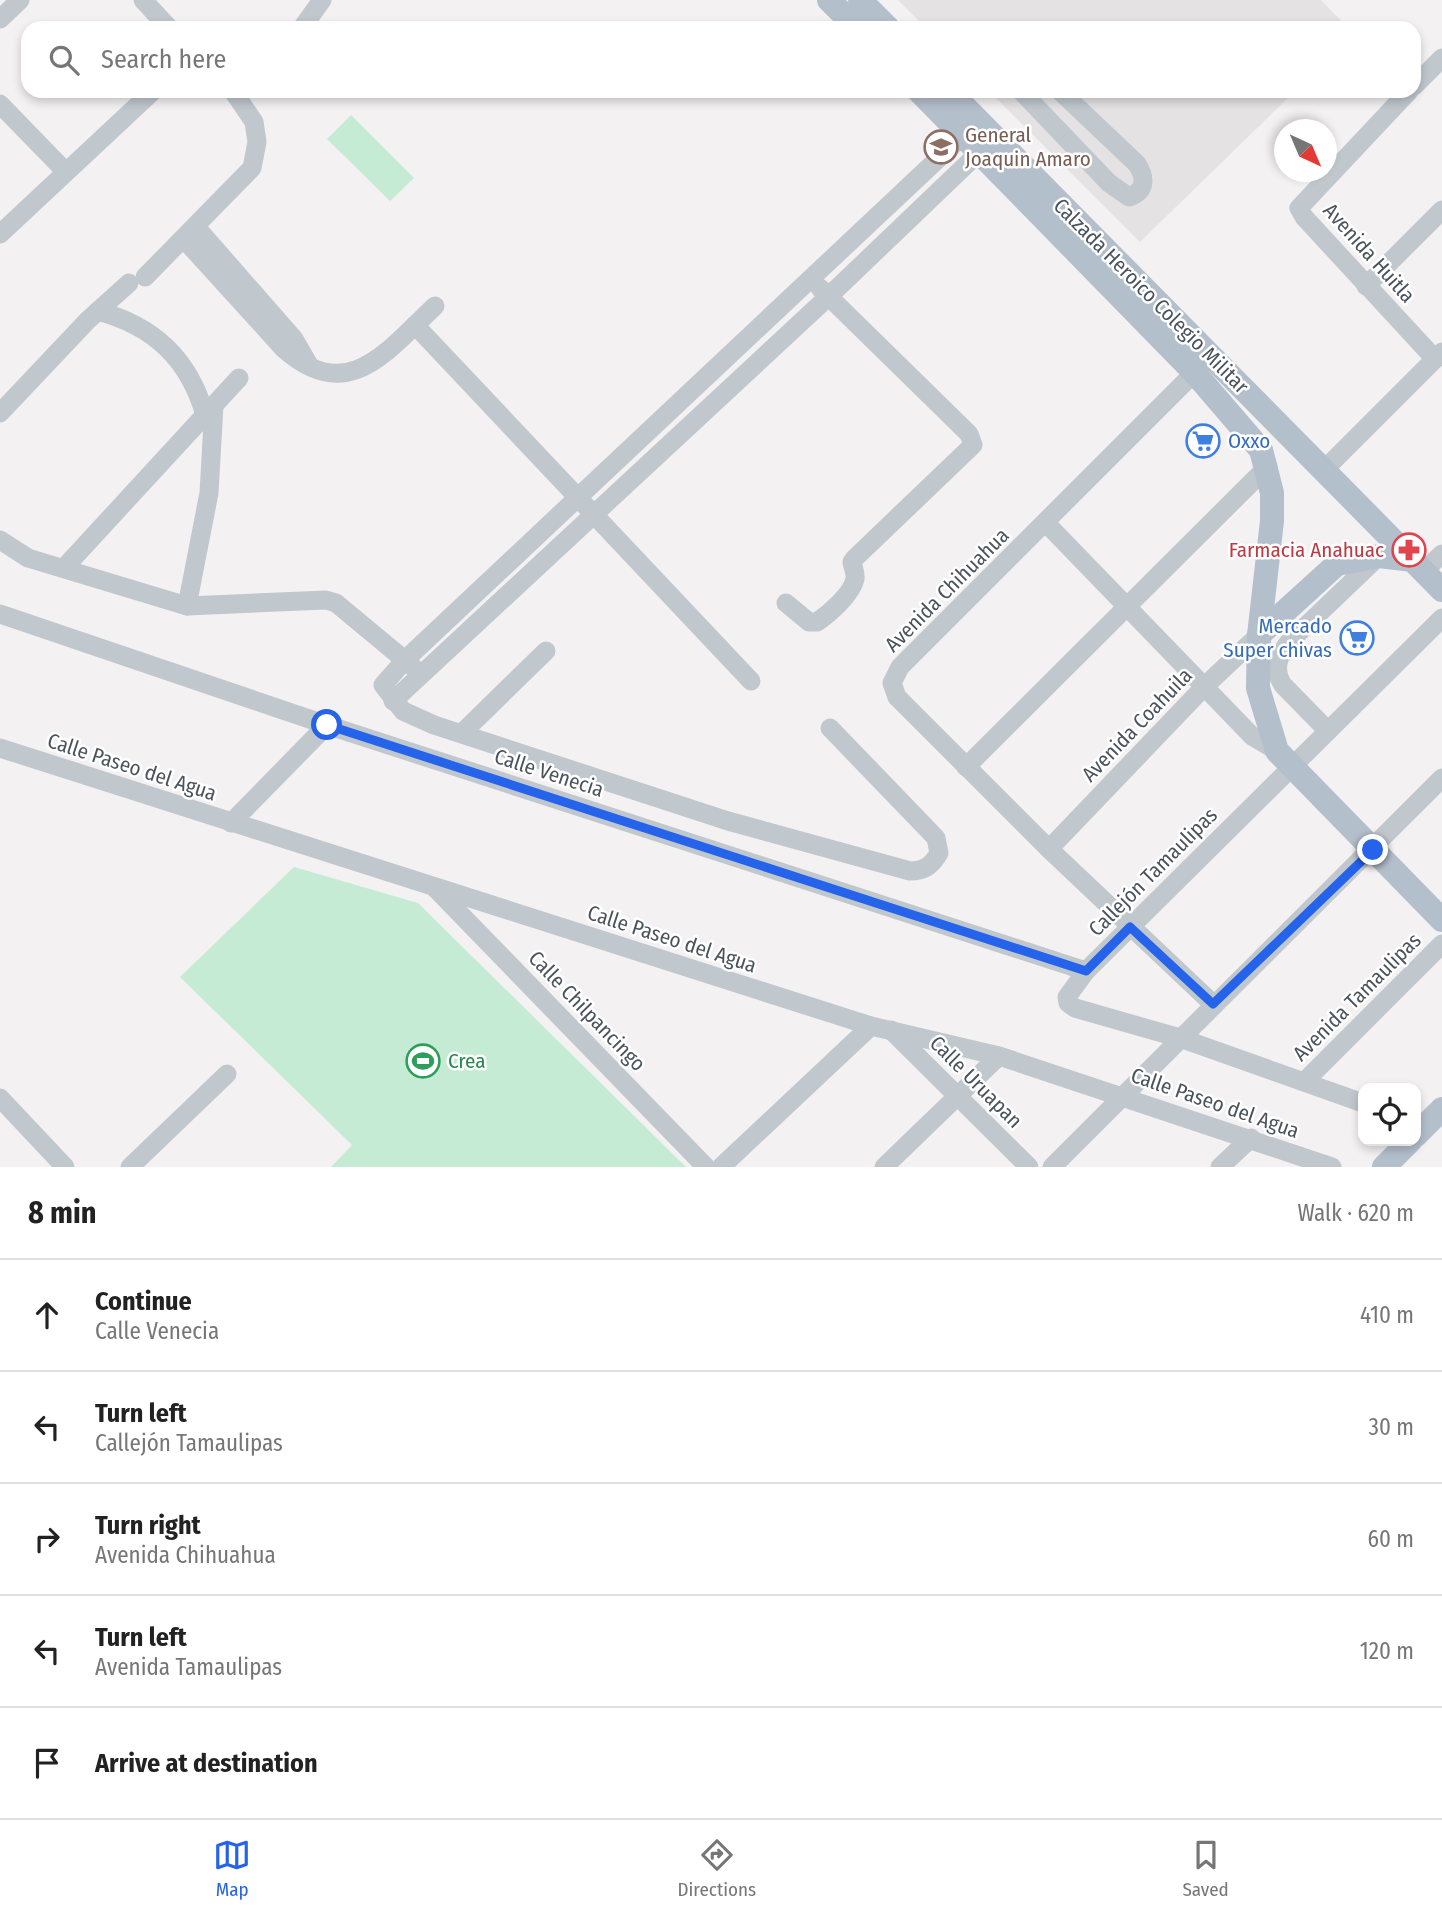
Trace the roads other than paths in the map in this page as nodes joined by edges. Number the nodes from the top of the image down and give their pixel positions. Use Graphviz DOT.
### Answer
graph roads {
  1 [pos="20,0"];
  2 [pos="142,0"];
  3 [pos="322,0"];
  4 [pos="829,0"];
  5 [pos="860,0"];
  6 [pos="0,19"];
  7 [pos="162,21"];
  8 [pos="307,21"];
  9 [pos="850,21"];
  10 [pos="881,21"];
  11 [pos="1442,58"];
  12 [pos="1421,79"];
  13 [pos="145,98"];
  14 [pos="238,98"];
  15 [pos="928,98"];
  16 [pos="961,98"];
  17 [pos="1028,98"];
  18 [pos="1067,98"];
  19 [pos="1402,98"];
  20 [pos="0,104"];
  21 [pos="979,136"];
  22 [pos="932,166"];
  23 [pos="65,172"];
  24 [pos="948,183"];
  25 [pos="1442,210"];
  26 [pos="190,233"];
  27 [pos="0,234"];
  28 [pos="812,279"];
  29 [pos="1366,286"];
  30 [pos="828,297"];
  31 [pos="435,306"];
  32 [pos="98,311"];
  33 [pos="415,325"];
  34 [pos="759,329"];
  35 [pos="775,347"];
  36 [pos="1439,355"];
  37 [pos="1202,364"];
  38 [pos="239,379"];
  39 [pos="683,401"];
  40 [pos="210,410"];
  41 [pos="0,413"];
  42 [pos="700,417"];
  43 [pos="625,456"];
  44 [pos="1319,463"];
  45 [pos="1267,464"];
  46 [pos="641,472"];
  47 [pos="580,498"];
  48 [pos="595,514"];
  49 [pos="1046,523"];
  50 [pos="0,540"];
  51 [pos="533,541"];
  52 [pos="1442,554"];
  53 [pos="1379,556"];
  54 [pos="549,558"];
  55 [pos="1418,565"];
  56 [pos="64,568"];
  57 [pos="1442,590"];
  58 [pos="786,604"];
  59 [pos="1128,605"];
  60 [pos="187,606"];
  61 [pos="0,614"];
  62 [pos="1442,618"];
  63 [pos="1259,635"];
  64 [pos="547,651"];
  65 [pos="405,660"];
  66 [pos="421,676"];
  67 [pos="751,681"];
  68 [pos="1205,686"];
  69 [pos="393,701"];
  70 [pos="327,725"];
  71 [pos="830,728"];
  72 [pos="1328,731"];
  73 [pos="462,733"];
  74 [pos="0,748"];
  75 [pos="1284,759"];
  76 [pos="966,767"];
  77 [pos="1442,778"];
  78 [pos="232,823"];
  79 [pos="1049,849"];
  80 [pos="1373,850"];
  81 [pos="435,887"];
  82 [pos="1442,920"];
  83 [pos="1130,927"];
  84 [pos="1442,944"];
  85 [pos="1086,971"];
  86 [pos="1213,1004"];
  87 [pos="871,1026"];
  88 [pos="891,1030"];
  89 [pos="1180,1038"];
  90 [pos="999,1056"];
  91 [pos="227,1074"];
  92 [pos="1304,1082"];
  93 [pos="958,1096"];
  94 [pos="1124,1096"];
  95 [pos="0,1098"];
  96 [pos="1358,1101"];
  97 [pos="1425,1127"];
  98 [pos="1251,1138"];
  99 [pos="65,1167"];
  100 [pos="130,1167"];
  101 [pos="706,1167"];
  102 [pos="721,1167"];
  103 [pos="884,1167"];
  104 [pos="1029,1167"];
  105 [pos="1052,1167"];
  106 [pos="1220,1167"];
  107 [pos="1332,1167"];
  108 [pos="1384,1167"];
  1 -- 6 [label="street"];
  2 -- 7 [label="street"];
  3 -- 8 [label="street"];
  4 -- 9 [label="main road"];
  5 -- 10 [label="main road"];
  11 -- 12 [label="street"];
  13 -- 23 [label="street"];
  14 -- 26 [label="street"];
  15 -- 21 [label="main road, Calzada Heroico Colegio Militar"];
  16 -- 21 [label="main road, Calzada Heroico Colegio Militar"];
  17 -- 18 [label="street"];
  19 -- 29 [label="street, Avenida Huitla"];
  20 -- 23 [label="street"];
  21 -- 22 [label="street"];
  21 -- 24 [label="street"];
  21 -- 37 [label="main road, Calzada Heroico Colegio Militar"];
  22 -- 24 [label="street"];
  22 -- 28 [label="street"];
  23 -- 27 [label="street"];
  24 -- 30 [label="street"];
  25 -- 29 [label="street"];
  26 -- 32 [label="street"];
  26 -- 33 [label="street"];
  28 -- 30 [label="street"];
  28 -- 34 [label="street"];
  29 -- 36 [label="street, Avenida Huitla"];
  30 -- 35 [label="street"];
  30 -- 58 [label="street"];
  31 -- 33 [label="street"];
  32 -- 40 [label="street"];
  32 -- 41 [label="street"];
  33 -- 47 [label="street"];
  34 -- 35 [label="street"];
  34 -- 39 [label="street"];
  35 -- 42 [label="street"];
  36 -- 44 [label="street"];
  37 -- 44 [label="main road, Calzada Heroico Colegio Militar"];
  37 -- 45 [label="main road, Calzada Heroico Colegio Militar"];
  37 -- 49 [label="street, Avenida Chihuahua"];
  38 -- 40 [label="street"];
  39 -- 42 [label="street"];
  39 -- 43 [label="street"];
  40 -- 56 [label="street"];
  40 -- 60 [label="street"];
  42 -- 46 [label="street"];
  43 -- 46 [label="street"];
  43 -- 47 [label="street"];
  44 -- 45 [label="main road"];
  44 -- 55 [label="main road, Calzada Heroico Colegio Militar"];
  45 -- 59 [label="street"];
  45 -- 63 [label="main road"];
  46 -- 48 [label="street"];
  47 -- 48 [label="street"];
  47 -- 51 [label="street"];
  48 -- 54 [label="street"];
  48 -- 67 [label="street"];
  49 -- 59 [label="street"];
  49 -- 76 [label="street, Avenida Chihuahua"];
  50 -- 56 [label="street"];
  51 -- 54 [label="street"];
  51 -- 65 [label="street"];
  52 -- 55 [label="street"];
  53 -- 55 [label="main road"];
  53 -- 63 [label="main road"];
  53 -- 72 [label="street"];
  54 -- 66 [label="street"];
  55 -- 57 [label="main road, Calzada Heroico Colegio Militar"];
  56 -- 60 [label="street"];
  59 -- 68 [label="street"];
  59 -- 76 [label="street"];
  60 -- 65 [label="street"];
  61 -- 70 [label="street, Calle Venecia"];
  62 -- 72 [label="street, Callejón Tamaulipas"];
  63 -- 68 [label="street, Avenida Coahuila"];
  63 -- 75 [label="main road"];
  64 -- 73 [label="street"];
  65 -- 66 [label="street"];
  65 -- 69 [label="street"];
  66 -- 69 [label="street"];
  68 -- 75 [label="street"];
  68 -- 79 [label="street, Avenida Coahuila"];
  69 -- 73 [label="street"];
  70 -- 78 [label="street"];
  70 -- 85 [label="street, Calle Venecia"];
  71 -- 73 [label="street"];
  72 -- 75 [label="street, Callejón Tamaulipas"];
  74 -- 78 [label="street, Calle Paseo del Agua"];
  75 -- 80 [label="main road"];
  75 -- 83 [label="street, Callejón Tamaulipas"];
  76 -- 79 [label="street, Avenida Chihuahua"];
  77 -- 80 [label="street"];
  78 -- 81 [label="street, Calle Paseo del Agua"];
  79 -- 83 [label="street, Avenida Chihuahua"];
  80 -- 82 [label="main road"];
  80 -- 86 [label="street"];
  81 -- 87 [label="street, Calle Paseo del Agua"];
  81 -- 101 [label="street, Calle Chilpancingo"];
  83 -- 85 [label="street, Callejón Tamaulipas"];
  83 -- 86 [label="street, Avenida Chihuahua"];
  84 -- 92 [label="street, Avenida Tamaulipas"];
  85 -- 89 [label="street, Callejón Tamaulipas"];
  86 -- 89 [label="street"];
  87 -- 88 [label="street, Calle Paseo del Agua"];
  87 -- 102 [label="street"];
  88 -- 90 [label="street, Calle Paseo del Agua"];
  88 -- 93 [label="street, Calle Uruapan"];
  89 -- 92 [label="street, Callejón Tamaulipas"];
  89 -- 94 [label="street"];
  90 -- 93 [label="street"];
  90 -- 94 [label="street, Calle Paseo del Agua"];
  91 -- 100 [label="street"];
  92 -- 96 [label="street, Callejón Tamaulipas"];
  93 -- 103 [label="street"];
  93 -- 104 [label="street, Calle Uruapan"];
  94 -- 98 [label="street, Calle Paseo del Agua"];
  94 -- 105 [label="street"];
  95 -- 99 [label="street"];
  97 -- 108 [label="main road"];
  98 -- 106 [label="street"];
  98 -- 107 [label="street, Calle Paseo del Agua"];
}
